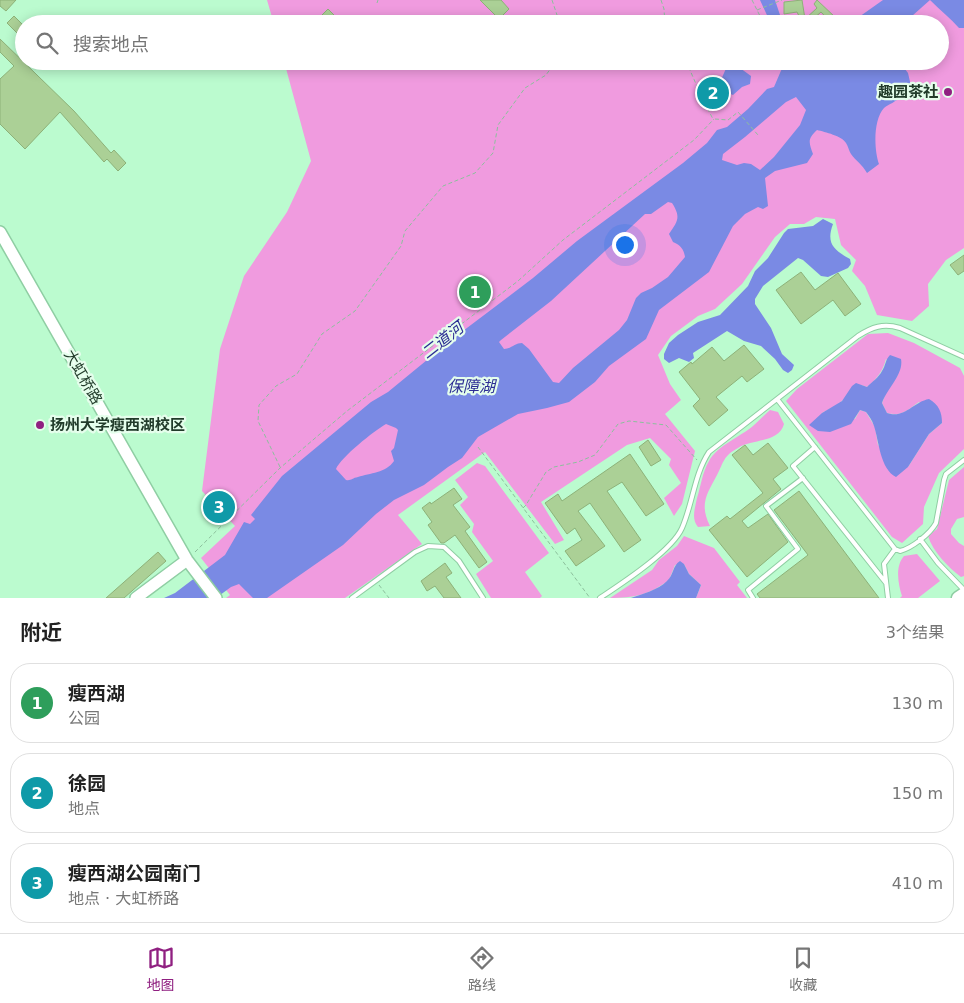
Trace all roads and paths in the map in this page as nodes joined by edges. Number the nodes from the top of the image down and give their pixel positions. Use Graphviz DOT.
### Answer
graph roads {
  1 [pos="378,0"];
  2 [pos="552,0"];
  3 [pos="661,0"];
  4 [pos="752,0"];
  5 [pos="782,0"];
  6 [pos="377,3"];
  7 [pos="757,10"];
  8 [pos="557,15"];
  9 [pos="664,15"];
  10 [pos="760,15"];
  11 [pos="550,70"];
  12 [pos="690,70"];
  13 [pos="714,119"];
  14 [pos="758,134"];
  15 [pos="0,232"];
  16 [pos="964,358"];
  17 [pos="777,399"];
  18 [pos="478,447"];
  19 [pos="815,447"];
  20 [pos="964,460"];
  21 [pos="701,464"];
  22 [pos="280,468"];
  23 [pos="803,478"];
  24 [pos="523,508"];
  25 [pos="920,539"];
  26 [pos="895,549"];
  27 [pos="191,564"];
  28 [pos="376,581"];
  29 [pos="886,583"];
  30 [pos="964,592"];
  31 [pos="136,598"];
  32 [pos="216,598"];
  33 [pos="352,598"];
  34 [pos="389,598"];
  35 [pos="483,598"];
  36 [pos="590,598"];
  37 [pos="600,598"];
  38 [pos="753,598"];
  39 [pos="888,598"];
  40 [pos="958,598"];
  1 -- 6 [label="path"];
  2 -- 8 [label="path"];
  3 -- 9 [label="path"];
  4 -- 7 [label="path"];
  5 -- 7 [label="path"];
  7 -- 10 [label="path"];
  11 -- 22 [label="path"];
  12 -- 13 [label="path"];
  13 -- 14 [label="path"];
  13 -- 22 [label="path"];
  15 -- 27 [label="street, 大虹桥路"];
  16 -- 17 [label="lane"];
  17 -- 19 [label="lane"];
  17 -- 21 [label="lane"];
  18 -- 24 [label="path"];
  19 -- 23 [label="lane"];
  19 -- 26 [label="lane"];
  20 -- 25 [label="lane"];
  21 -- 24 [label="path"];
  21 -- 37 [label="lane"];
  22 -- 27 [label="path"];
  23 -- 29 [label="lane"];
  23 -- 38 [label="lane"];
  24 -- 36 [label="path"];
  25 -- 26 [label="lane"];
  25 -- 30 [label="lane"];
  26 -- 29 [label="lane"];
  27 -- 31 [label="street"];
  27 -- 32 [label="street, 大虹桥路"];
  28 -- 33 [label="lane"];
  28 -- 34 [label="path"];
  28 -- 35 [label="lane"];
  29 -- 39 [label="lane"];
  30 -- 40 [label="main road"];
}
